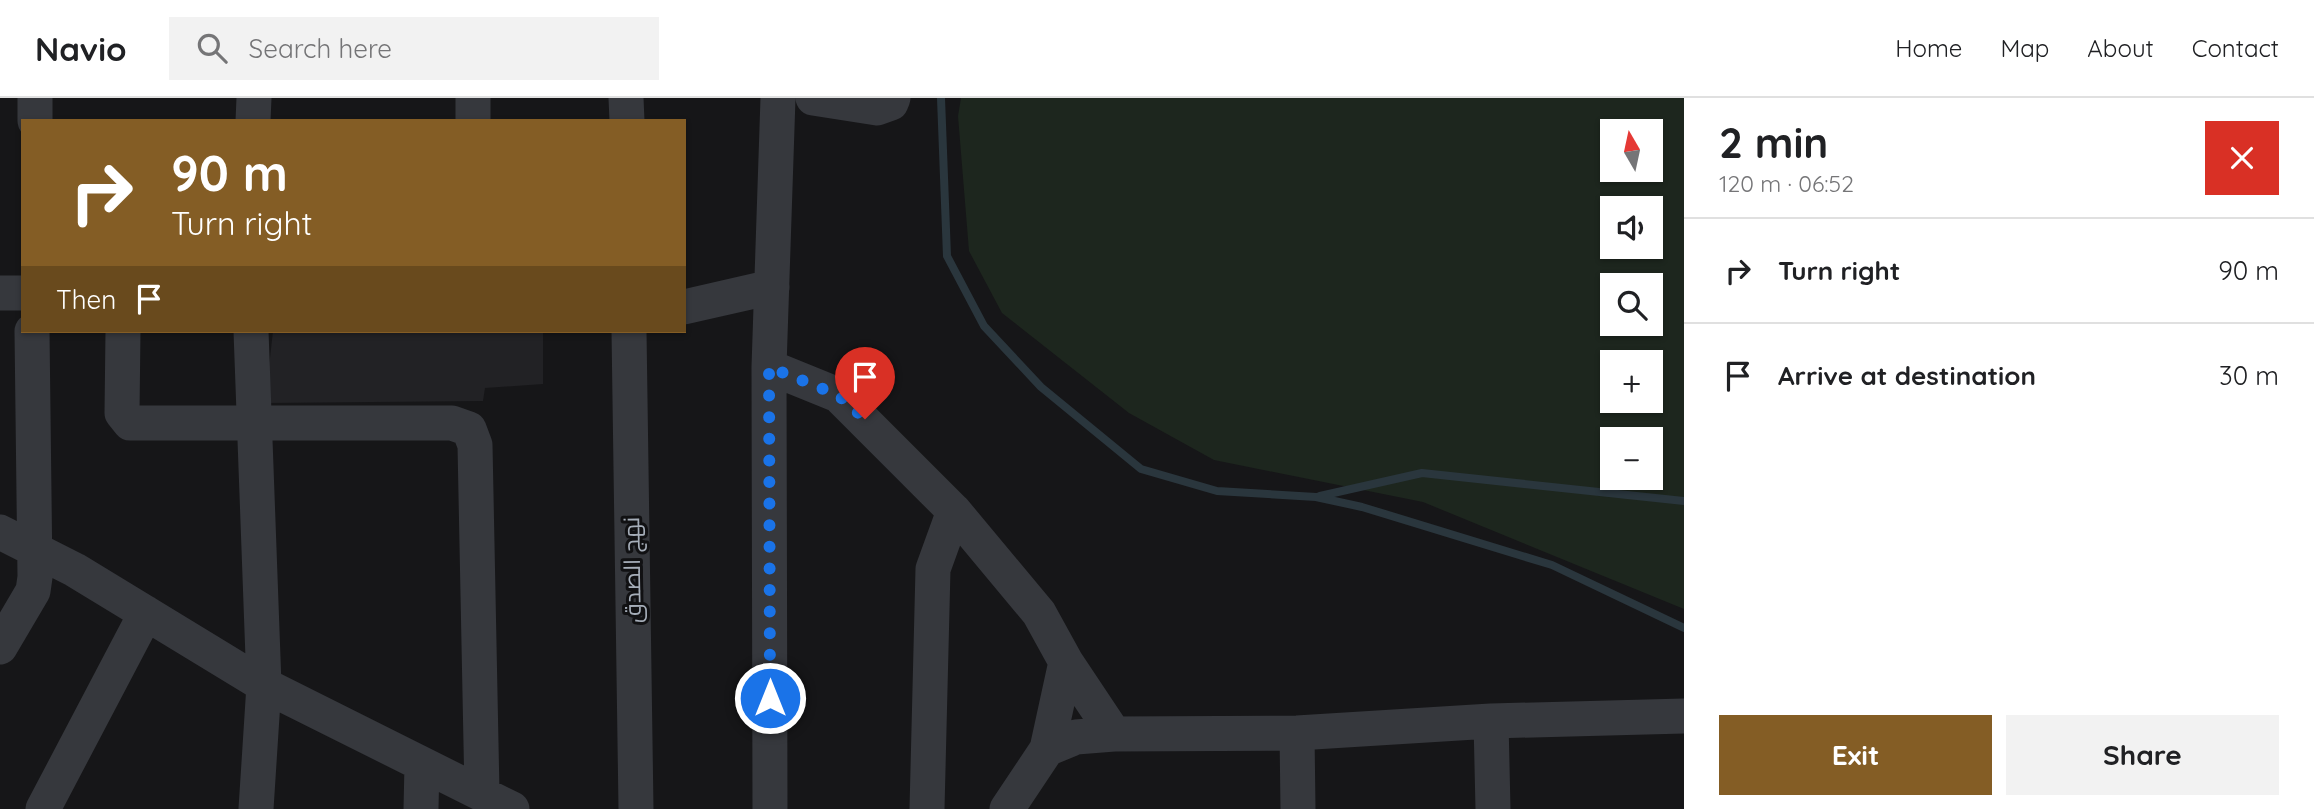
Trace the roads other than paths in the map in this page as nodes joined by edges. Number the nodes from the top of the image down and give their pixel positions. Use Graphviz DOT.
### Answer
graph roads {
  1 [pos="35,98"];
  2 [pos="254,98"];
  3 [pos="473,98"];
  4 [pos="626,98"];
  5 [pos="778,98"];
  6 [pos="813,98"];
  7 [pos="893,98"];
  8 [pos="35,119"];
  9 [pos="253,119"];
  10 [pos="473,119"];
  11 [pos="626,119"];
  12 [pos="772,287"];
  13 [pos="0,293"];
  14 [pos="21,293"];
  15 [pos="686,307"];
  16 [pos="32,333"];
  17 [pos="123,333"];
  18 [pos="251,333"];
  19 [pos="629,333"];
  20 [pos="769,367"];
  21 [pos="254,424"];
  22 [pos="954,511"];
  23 [pos="0,532"];
  24 [pos="35,552"];
  25 [pos="146,613"];
  26 [pos="0,647"];
  27 [pos="1066,662"];
  28 [pos="264,685"];
  29 [pos="1684,716"];
  30 [pos="1491,721"];
  31 [pos="1297,733"];
  32 [pos="1114,734"];
  33 [pos="1047,749"];
  34 [pos="422,764"];
  35 [pos="482,793"];
  36 [pos="43,809"];
  37 [pos="256,809"];
  38 [pos="421,809"];
  39 [pos="512,809"];
  40 [pos="636,809"];
  41 [pos="770,809"];
  42 [pos="927,809"];
  43 [pos="1007,809"];
  44 [pos="1298,809"];
  45 [pos="1493,809"];
  1 -- 8 [label="street"];
  2 -- 9 [label="street"];
  3 -- 10 [label="street"];
  4 -- 11 [label="street"];
  5 -- 12 [label="street"];
  6 -- 7 [label="street"];
  12 -- 15 [label="street"];
  12 -- 20 [label="street"];
  13 -- 14 [label="street"];
  16 -- 24 [label="street"];
  17 -- 21 [label="street"];
  18 -- 21 [label="street"];
  19 -- 40 [label="street, نهج الصدق"];
  20 -- 22 [label="street"];
  20 -- 41 [label="street"];
  21 -- 28 [label="street"];
  21 -- 35 [label="street"];
  22 -- 27 [label="street"];
  22 -- 42 [label="street"];
  23 -- 24 [label="street"];
  24 -- 25 [label="street"];
  24 -- 26 [label="street"];
  25 -- 28 [label="street"];
  25 -- 36 [label="street"];
  27 -- 32 [label="street"];
  27 -- 33 [label="street"];
  28 -- 34 [label="street"];
  28 -- 37 [label="street"];
  29 -- 30 [label="street"];
  30 -- 31 [label="street"];
  30 -- 45 [label="street"];
  31 -- 32 [label="street"];
  31 -- 44 [label="street"];
  32 -- 33 [label="street"];
  33 -- 43 [label="street"];
  34 -- 35 [label="street"];
  34 -- 38 [label="street"];
  35 -- 39 [label="street"];
}
